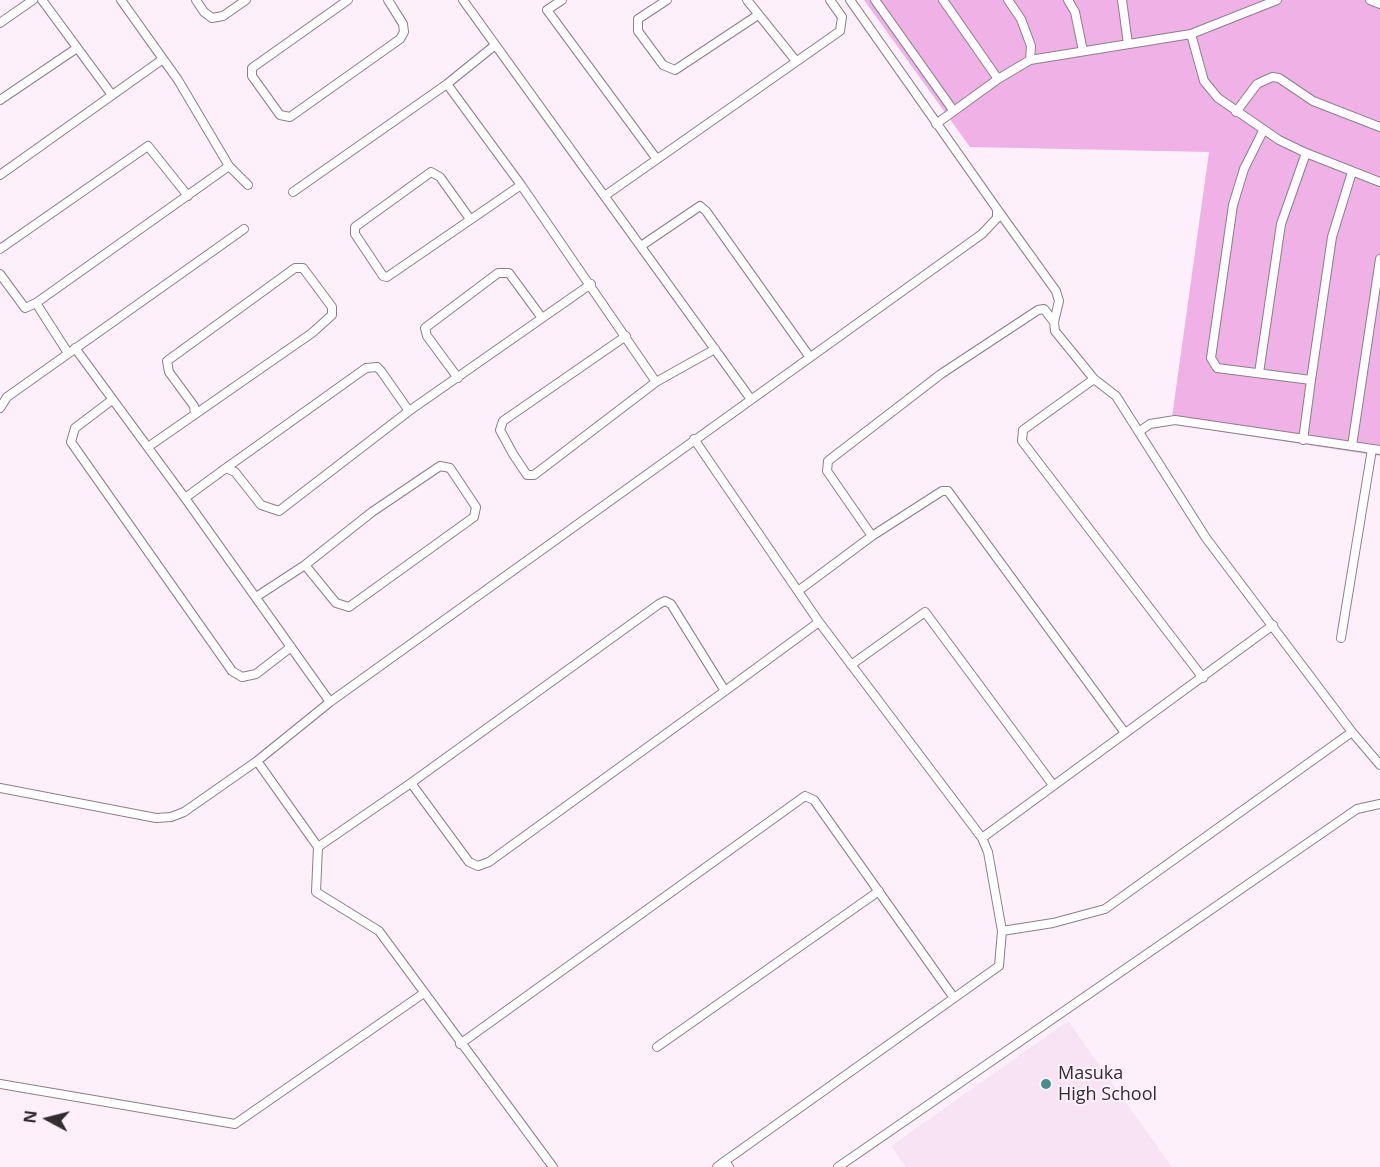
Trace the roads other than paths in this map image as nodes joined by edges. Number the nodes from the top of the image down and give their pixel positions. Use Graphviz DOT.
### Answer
graph roads {
  1 [pos="33,0"];
  2 [pos="42,0"];
  3 [pos="121,0"];
  4 [pos="196,0"];
  5 [pos="246,0"];
  6 [pos="348,0"];
  7 [pos="388,0"];
  8 [pos="463,0"];
  9 [pos="562,0"];
  10 [pos="667,0"];
  11 [pos="747,0"];
  12 [pos="830,0"];
  13 [pos="850,0"];
  14 [pos="875,0"];
  15 [pos="943,0"];
  16 [pos="1008,0"];
  17 [pos="1068,0"];
  18 [pos="1132,0"];
  19 [pos="1277,0"];
  20 [pos="1370,0"];
  21 [pos="1123,2"];
  22 [pos="1380,4"];
  23 [pos="758,15"];
  24 [pos="0,23"];
  25 [pos="1191,34"];
  26 [pos="1128,44"];
  27 [pos="494,46"];
  28 [pos="77,48"];
  29 [pos="1083,51"];
  30 [pos="163,59"];
  31 [pos="1030,60"];
  32 [pos="795,61"];
  33 [pos="998,79"];
  34 [pos="447,84"];
  35 [pos="112,95"];
  36 [pos="0,100"];
  37 [pos="953,110"];
  38 [pos="1236,112"];
  39 [pos="936,124"];
  40 [pos="1380,127"];
  41 [pos="1263,131"];
  42 [pos="1306,153"];
  43 [pos="656,158"];
  44 [pos="229,166"];
  45 [pos="1352,172"];
  46 [pos="0,175"];
  47 [pos="1380,182"];
  48 [pos="248,185"];
  49 [pos="521,185"];
  50 [pos="293,192"];
  51 [pos="606,195"];
  52 [pos="188,196"];
  53 [pos="997,209"];
  54 [pos="470,219"];
  55 [pos="244,229"];
  56 [pos="640,246"];
  57 [pos="0,249"];
  58 [pos="1380,259"];
  59 [pos="0,274"];
  60 [pos="591,284"];
  61 [pos="36,303"];
  62 [pos="542,318"];
  63 [pos="1054,322"];
  64 [pos="626,336"];
  65 [pos="715,349"];
  66 [pos="72,350"];
  67 [pos="809,356"];
  68 [pos="1258,373"];
  69 [pos="458,378"];
  70 [pos="1095,379"];
  71 [pos="1311,380"];
  72 [pos="656,381"];
  73 [pos="750,398"];
  74 [pos="112,400"];
  75 [pos="0,408"];
  76 [pos="409,411"];
  77 [pos="195,414"];
  78 [pos="1140,431"];
  79 [pos="694,439"];
  80 [pos="1303,440"];
  81 [pos="1352,446"];
  82 [pos="148,447"];
  83 [pos="1376,450"];
  84 [pos="226,468"];
  85 [pos="185,498"];
  86 [pos="872,537"];
  87 [pos="305,565"];
  88 [pos="798,591"];
  89 [pos="256,597"];
  90 [pos="819,622"];
  91 [pos="1273,625"];
  92 [pos="1341,638"];
  93 [pos="291,647"];
  94 [pos="851,665"];
  95 [pos="1203,678"];
  96 [pos="724,691"];
  97 [pos="330,702"];
  98 [pos="1352,732"];
  99 [pos="1125,733"];
  100 [pos="257,760"];
  101 [pos="1380,765"];
  102 [pos="411,783"];
  103 [pos="1053,785"];
  104 [pos="0,788"];
  105 [pos="1380,804"];
  106 [pos="982,838"];
  107 [pos="318,847"];
  108 [pos="879,891"];
  109 [pos="1002,931"];
  110 [pos="424,993"];
  111 [pos="954,998"];
  112 [pos="460,1044"];
  113 [pos="657,1047"];
  114 [pos="0,1084"];
  115 [pos="727,1164"];
  116 [pos="553,1167"];
  117 [pos="717,1167"];
  118 [pos="838,1167"];
  1 -- 24 [label="street"];
  2 -- 28 [label="street"];
  3 -- 30 [label="street"];
  4 -- 5 [label="street"];
  6 -- 7 [label="street"];
  8 -- 27 [label="street"];
  9 -- 43 [label="street"];
  10 -- 23 [label="street"];
  11 -- 23 [label="street"];
  12 -- 32 [label="street"];
  13 -- 39 [label="street"];
  14 -- 37 [label="street"];
  15 -- 33 [label="street"];
  16 -- 31 [label="street"];
  17 -- 29 [label="street"];
  18 -- 21 [label="street"];
  19 -- 25 [label="street"];
  20 -- 22 [label="street"];
  21 -- 26 [label="street"];
  23 -- 32 [label="street"];
  25 -- 26 [label="street"];
  25 -- 38 [label="street"];
  26 -- 29 [label="street"];
  27 -- 34 [label="street"];
  27 -- 51 [label="street"];
  28 -- 35 [label="street"];
  28 -- 36 [label="street"];
  29 -- 31 [label="street"];
  30 -- 35 [label="street"];
  30 -- 44 [label="street"];
  31 -- 33 [label="street"];
  32 -- 43 [label="street"];
  33 -- 37 [label="street"];
  34 -- 49 [label="street"];
  34 -- 50 [label="street"];
  35 -- 46 [label="street"];
  37 -- 39 [label="street"];
  38 -- 40 [label="street"];
  38 -- 41 [label="street"];
  39 -- 53 [label="street"];
  41 -- 42 [label="street"];
  41 -- 68 [label="street"];
  42 -- 45 [label="street"];
  42 -- 68 [label="street"];
  43 -- 51 [label="street"];
  44 -- 48 [label="street"];
  44 -- 52 [label="street"];
  45 -- 47 [label="street"];
  45 -- 71 [label="street"];
  49 -- 54 [label="street"];
  49 -- 60 [label="street"];
  51 -- 56 [label="street"];
  52 -- 57 [label="street"];
  52 -- 61 [label="street"];
  53 -- 63 [label="street"];
  53 -- 67 [label="street"];
  54 -- 54 [label="street"];
  55 -- 66 [label="street"];
  56 -- 65 [label="street"];
  56 -- 67 [label="street"];
  58 -- 81 [label="street"];
  59 -- 61 [label="street"];
  60 -- 62 [label="street"];
  60 -- 64 [label="street"];
  61 -- 66 [label="street"];
  62 -- 69 [label="street"];
  62 -- 69 [label="street"];
  63 -- 70 [label="street"];
  63 -- 86 [label="street"];
  64 -- 72 [label="street"];
  64 -- 72 [label="street"];
  65 -- 72 [label="street"];
  65 -- 73 [label="street"];
  66 -- 74 [label="street"];
  66 -- 75 [label="street"];
  67 -- 73 [label="street"];
  68 -- 71 [label="street"];
  69 -- 76 [label="street"];
  70 -- 78 [label="street"];
  70 -- 95 [label="street"];
  71 -- 80 [label="street"];
  73 -- 79 [label="street"];
  74 -- 82 [label="street"];
  74 -- 93 [label="street"];
  76 -- 84 [label="street"];
  76 -- 84 [label="street"];
  77 -- 77 [label="street"];
  77 -- 82 [label="street"];
  78 -- 80 [label="street"];
  78 -- 91 [label="street"];
  79 -- 88 [label="street"];
  79 -- 97 [label="street"];
  80 -- 81 [label="street"];
  81 -- 83 [label="street"];
  82 -- 85 [label="street"];
  83 -- 92 [label="street"];
  84 -- 85 [label="street"];
  85 -- 89 [label="street"];
  86 -- 88 [label="street"];
  86 -- 99 [label="street"];
  87 -- 87 [label="street"];
  87 -- 89 [label="street"];
  88 -- 90 [label="street"];
  89 -- 93 [label="street"];
  90 -- 94 [label="street"];
  90 -- 96 [label="street"];
  91 -- 95 [label="street"];
  91 -- 98 [label="street"];
  93 -- 97 [label="street"];
  94 -- 103 [label="street"];
  94 -- 106 [label="street"];
  95 -- 99 [label="street"];
  96 -- 102 [label="street"];
  96 -- 102 [label="street"];
  97 -- 100 [label="street"];
  98 -- 101 [label="street"];
  98 -- 109 [label="street"];
  99 -- 103 [label="street"];
  100 -- 104 [label="street"];
  100 -- 107 [label="street"];
  102 -- 107 [label="street"];
  103 -- 106 [label="street"];
  105 -- 118 [label="street"];
  106 -- 109 [label="street"];
  107 -- 110 [label="street"];
  108 -- 111 [label="street"];
  108 -- 112 [label="street"];
  108 -- 113 [label="street"];
  109 -- 111 [label="street"];
  110 -- 112 [label="street"];
  110 -- 114 [label="street"];
  111 -- 115 [label="street"];
  112 -- 116 [label="street"];
  115 -- 117 [label="street"];
}
